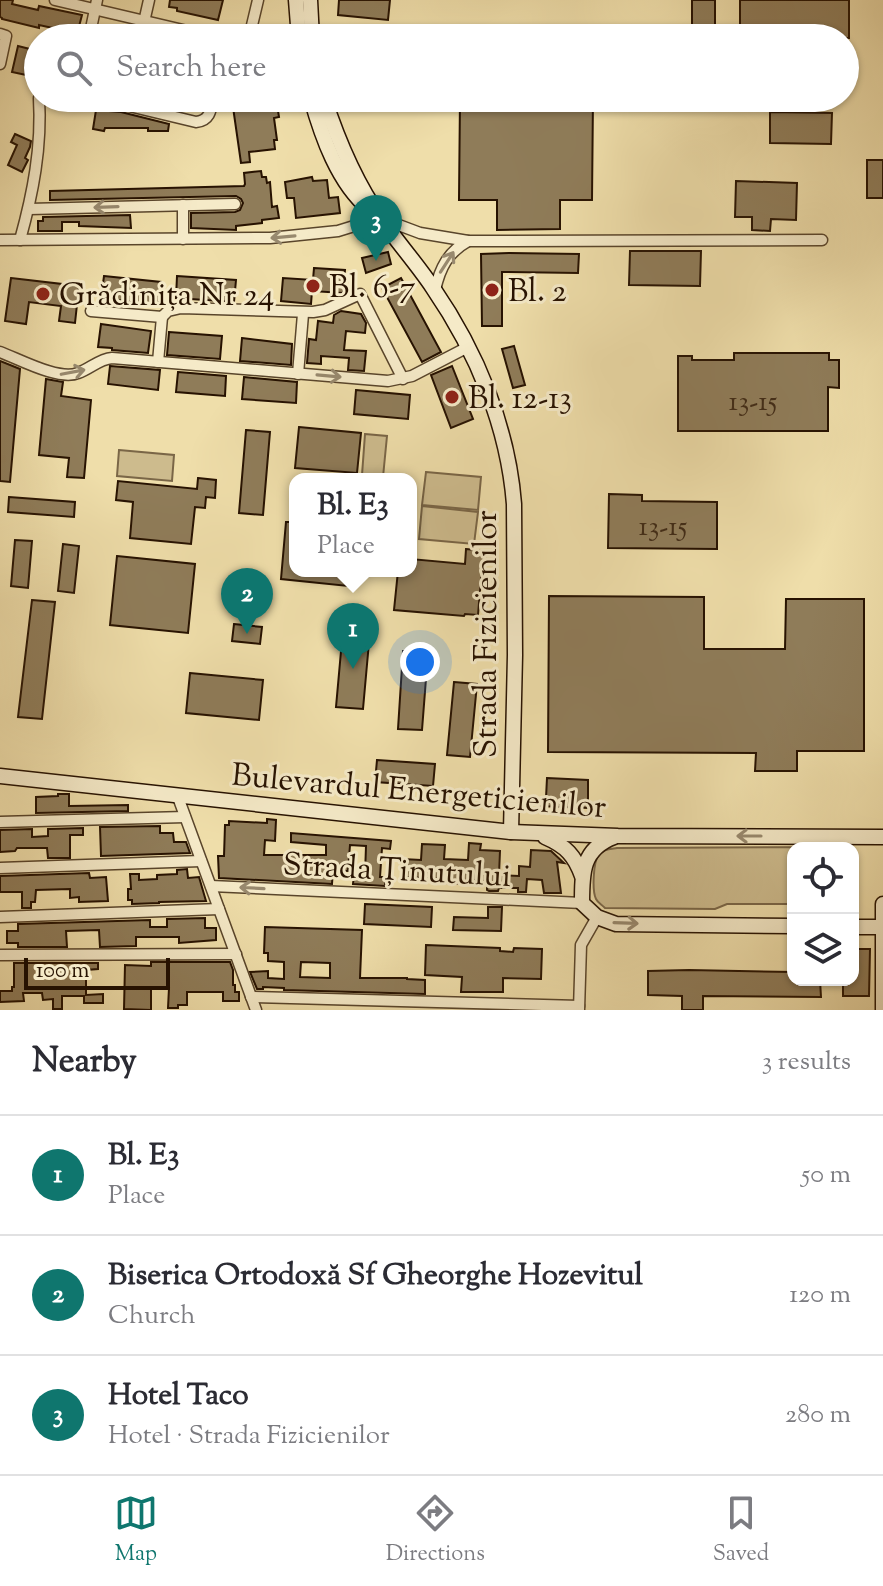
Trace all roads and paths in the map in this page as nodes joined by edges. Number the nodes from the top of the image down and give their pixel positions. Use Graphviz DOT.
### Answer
graph roads {
  1 [pos="55,0"];
  2 [pos="149,0"];
  3 [pos="258,0"];
  4 [pos="296,0"];
  5 [pos="310,0"];
  6 [pos="96,5"];
  7 [pos="144,22"];
  8 [pos="153,24"];
  9 [pos="252,24"];
  10 [pos="298,24"];
  11 [pos="311,24"];
  12 [pos="0,34"];
  13 [pos="0,64"];
  14 [pos="39,112"];
  15 [pos="154,112"];
  16 [pos="210,112"];
  17 [pos="316,112"];
  18 [pos="330,112"];
  19 [pos="235,204"];
  20 [pos="183,205"];
  21 [pos="29,209"];
  22 [pos="380,218"];
  23 [pos="183,239"];
  24 [pos="0,240"];
  25 [pos="20,240"];
  26 [pos="822,240"];
  27 [pos="468,241"];
  28 [pos="435,290"];
  29 [pos="91,311"];
  30 [pos="303,314"];
  31 [pos="162,317"];
  32 [pos="468,347"];
  33 [pos="0,352"];
  34 [pos="158,362"];
  35 [pos="298,374"];
  36 [pos="408,377"];
  37 [pos="0,776"];
  38 [pos="178,797"];
  39 [pos="185,817"];
  40 [pos="0,822"];
  41 [pos="511,832"];
  42 [pos="538,834"];
  43 [pos="618,836"];
  44 [pos="883,837"];
  45 [pos="201,861"];
  46 [pos="0,868"];
  47 [pos="582,876"];
  48 [pos="211,886"];
  49 [pos="582,903"];
  50 [pos="883,904"];
  51 [pos="219,909"];
  52 [pos="0,917"];
  53 [pos="597,917"];
  54 [pos="787,926"];
  55 [pos="859,927"];
  56 [pos="883,927"];
  57 [pos="236,954"];
  58 [pos="0,955"];
  59 [pos="251,997"];
  60 [pos="579,1008"];
  61 [pos="256,1010"];
  62 [pos="883,1010"];
  1 -- 6 [label="street"];
  2 -- 7 [label="street"];
  3 -- 9 [label="street"];
  4 -- 10 [label="street"];
  5 -- 11 [label="street"];
  6 -- 7 [label="street"];
  7 -- 8 [label="street"];
  12 -- 13 [label="street"];
  14 -- 21 [label="street"];
  15 -- 16 [label="street"];
  17 -- 22 [label="street, Strada Fizicienilor"];
  18 -- 22 [label="street, Strada Fizicienilor"];
  19 -- 20 [label="street"];
  20 -- 21 [label="street, one-way"];
  20 -- 23 [label="street"];
  21 -- 25 [label="street"];
  22 -- 23 [label="street, one-way"];
  22 -- 27 [label="street"];
  22 -- 28 [label="street, Strada Fizicienilor"];
  23 -- 25 [label="street"];
  24 -- 25 [label="street"];
  26 -- 27 [label="street"];
  28 -- 27 [label="street, one-way"];
  28 -- 32 [label="street, Strada Fizicienilor"];
  29 -- 31 [label="street"];
  30 -- 31 [label="street"];
  30 -- 35 [label="street"];
  30 -- 36 [label="street"];
  31 -- 34 [label="street"];
  32 -- 36 [label="street"];
  32 -- 41 [label="street, Strada Fizicienilor"];
  33 -- 34 [label="street, one-way"];
  34 -- 35 [label="street"];
  35 -- 36 [label="street, one-way"];
  37 -- 38 [label="street, Bulevardul Energeticienilor"];
  38 -- 39 [label="street"];
  38 -- 41 [label="street, Bulevardul Energeticienilor"];
  39 -- 40 [label="street"];
  39 -- 45 [label="street"];
  41 -- 42 [label="street, Bulevardul Energeticienilor"];
  42 -- 43 [label="street, Bulevardul Energeticienilor"];
  42 -- 47 [label="street"];
  44 -- 43 [label="street, Bulevardul Energeticienilor, one-way"];
  43 -- 47 [label="street"];
  45 -- 46 [label="street"];
  45 -- 48 [label="street"];
  47 -- 49 [label="street"];
  49 -- 48 [label="street, Strada Ținutului, one-way"];
  48 -- 51 [label="street"];
  49 -- 53 [label="street"];
  50 -- 56 [label="street"];
  51 -- 52 [label="street"];
  51 -- 57 [label="street"];
  53 -- 54 [label="street, one-way"];
  53 -- 60 [label="street"];
  55 -- 56 [label="street"];
  56 -- 62 [label="street"];
  57 -- 58 [label="street"];
  57 -- 59 [label="street"];
  59 -- 60 [label="street"];
  59 -- 61 [label="street"];
}
